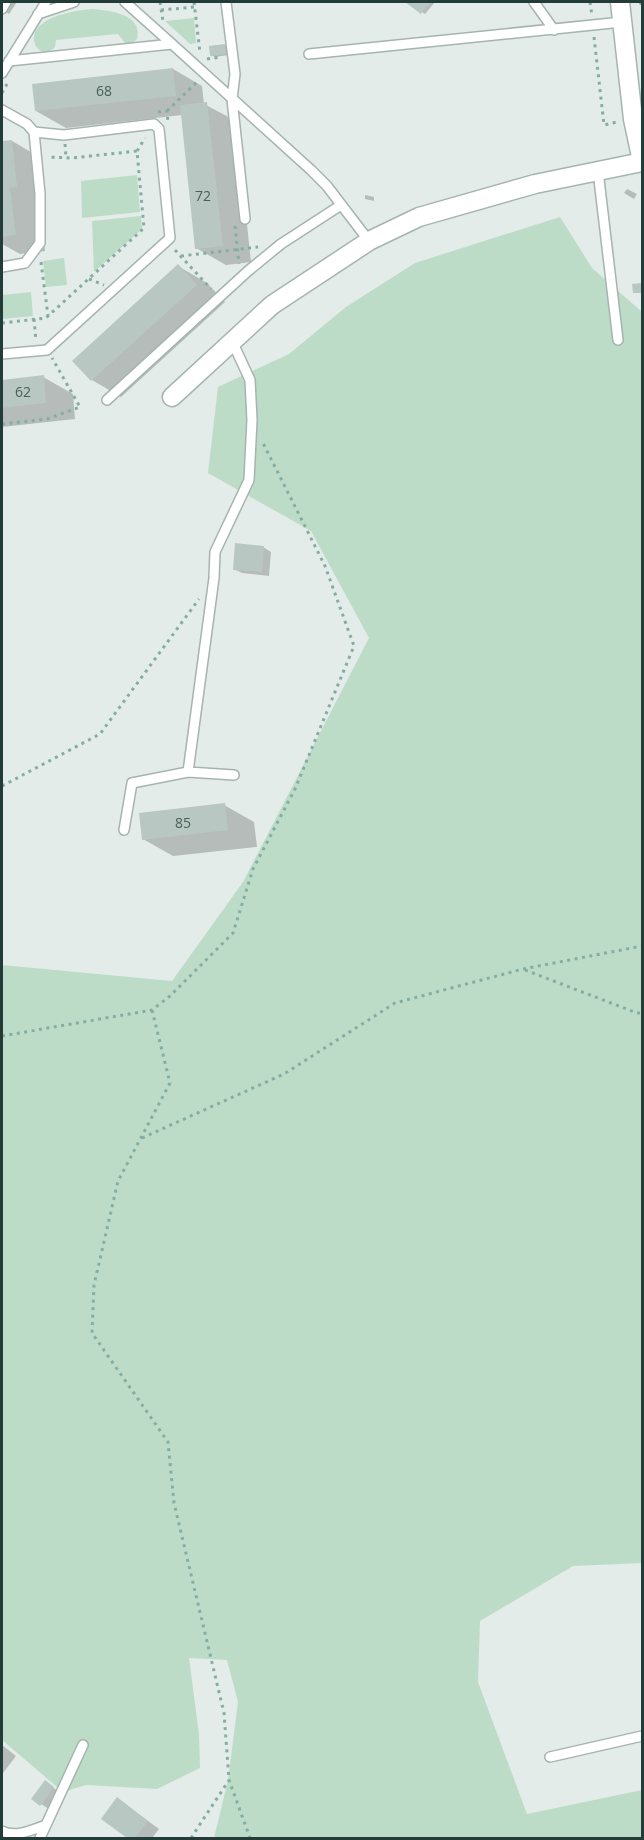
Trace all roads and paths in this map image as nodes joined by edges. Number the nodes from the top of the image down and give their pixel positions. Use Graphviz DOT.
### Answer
graph roads {
  1 [pos="6,2"];
  2 [pos="46,2"];
  3 [pos="74,2"];
  4 [pos="114,2"];
  5 [pos="126,2"];
  6 [pos="160,2"];
  7 [pos="226,2"];
  8 [pos="534,2"];
  9 [pos="590,2"];
  10 [pos="620,2"];
  11 [pos="640,2"];
  12 [pos="642,6"];
  13 [pos="195,7"];
  14 [pos="2,9"];
  15 [pos="161,10"];
  16 [pos="38,14"];
  17 [pos="622,22"];
  18 [pos="164,26"];
  19 [pos="593,26"];
  20 [pos="554,30"];
  21 [pos="172,44"];
  22 [pos="309,54"];
  23 [pos="9,61"];
  24 [pos="2,73"];
  25 [pos="232,99"];
  26 [pos="2,110"];
  27 [pos="156,112"];
  28 [pos="633,119"];
  29 [pos="34,132"];
  30 [pos="170,133"];
  31 [pos="36,156"];
  32 [pos="642,161"];
  33 [pos="598,171"];
  34 [pos="341,205"];
  35 [pos="244,219"];
  36 [pos="369,241"];
  37 [pos="181,243"];
  38 [pos="281,244"];
  39 [pos="33,254"];
  40 [pos="181,256"];
  41 [pos="2,267"];
  42 [pos="218,297"];
  43 [pos="48,316"];
  44 [pos="2,322"];
  45 [pos="618,340"];
  46 [pos="232,341"];
  47 [pos="61,352"];
  48 [pos="2,354"];
  49 [pos="46,355"];
  50 [pos="53,359"];
  51 [pos="172,397"];
  52 [pos="107,400"];
  53 [pos="252,420"];
  54 [pos="2,424"];
  55 [pos="214,578"];
  56 [pos="188,772"];
  57 [pos="234,775"];
  58 [pos="2,786"];
  59 [pos="124,830"];
  60 [pos="642,946"];
  61 [pos="523,969"];
  62 [pos="152,1010"];
  63 [pos="642,1013"];
  64 [pos="2,1036"];
  65 [pos="140,1138"];
  66 [pos="642,1736"];
  67 [pos="83,1745"];
  68 [pos="550,1757"];
  69 [pos="229,1780"];
  70 [pos="46,1825"];
  71 [pos="2,1831"];
  72 [pos="40,1839"];
  73 [pos="191,1839"];
  74 [pos="250,1839"];
  1 -- 14 [label="lane"];
  2 -- 16 [label="lane"];
  3 -- 16 [label="lane"];
  4 -- 5 [label="lane"];
  5 -- 21 [label="lane"];
  6 -- 15 [label="path"];
  7 -- 25 [label="lane"];
  8 -- 20 [label="lane"];
  9 -- 19 [label="path"];
  10 -- 17 [label="street"];
  11 -- 12 [label="path"];
  13 -- 15 [label="path"];
  15 -- 18 [label="path"];
  16 -- 23 [label="lane"];
  17 -- 19 [label="lane"];
  17 -- 28 [label="street"];
  19 -- 20 [label="lane"];
  19 -- 28 [label="path"];
  20 -- 22 [label="lane"];
  21 -- 23 [label="lane"];
  21 -- 25 [label="lane"];
  23 -- 24 [label="lane"];
  25 -- 34 [label="lane"];
  25 -- 35 [label="lane"];
  26 -- 29 [label="lane"];
  27 -- 30 [label="path"];
  28 -- 32 [label="street"];
  29 -- 31 [label="lane"];
  29 -- 49 [label="lane"];
  31 -- 39 [label="lane"];
  31 -- 43 [label="path"];
  32 -- 33 [label="street"];
  33 -- 36 [label="street"];
  33 -- 45 [label="lane"];
  34 -- 36 [label="lane"];
  34 -- 38 [label="lane"];
  36 -- 46 [label="street"];
  37 -- 40 [label="path"];
  38 -- 40 [label="path"];
  38 -- 42 [label="lane"];
  39 -- 41 [label="lane"];
  39 -- 43 [label="path"];
  40 -- 42 [label="path"];
  42 -- 52 [label="lane"];
  43 -- 44 [label="path"];
  46 -- 51 [label="street"];
  46 -- 53 [label="lane"];
  47 -- 50 [label="path"];
  48 -- 49 [label="lane"];
  49 -- 50 [label="path"];
  49 -- 50 [label="path"];
  50 -- 54 [label="path"];
  53 -- 55 [label="lane"];
  53 -- 62 [label="path"];
  55 -- 56 [label="lane"];
  55 -- 58 [label="path"];
  56 -- 57 [label="lane"];
  56 -- 59 [label="lane"];
  60 -- 61 [label="path"];
  61 -- 63 [label="path"];
  61 -- 65 [label="path"];
  62 -- 64 [label="path"];
  62 -- 65 [label="path"];
  65 -- 69 [label="path"];
  66 -- 68 [label="lane"];
  67 -- 70 [label="lane"];
  69 -- 73 [label="path"];
  69 -- 74 [label="path"];
  70 -- 71 [label="lane"];
  70 -- 72 [label="lane"];
}
